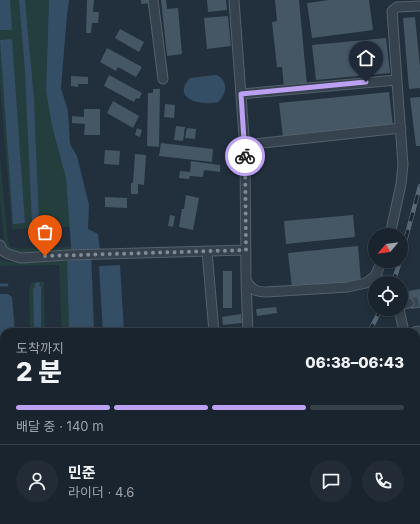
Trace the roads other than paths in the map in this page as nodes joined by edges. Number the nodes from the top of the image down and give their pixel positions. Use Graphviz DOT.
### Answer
graph roads {
  1 [pos="153,0"];
  2 [pos="234,0"];
  3 [pos="420,6"];
  4 [pos="163,79"];
  5 [pos="397,80"];
  6 [pos="241,94"];
  7 [pos="401,128"];
  8 [pos="244,145"];
  9 [pos="392,228"];
  10 [pos="0,244"];
  11 [pos="246,250"];
  12 [pos="207,251"];
  13 [pos="379,268"];
  14 [pos="375,276"];
  15 [pos="246,280"];
  16 [pos="368,281"];
  17 [pos="401,316"];
  18 [pos="214,328"];
  19 [pos="248,328"];
  20 [pos="403,328"];
  1 -- 4 [label="street"];
  2 -- 6 [label="street"];
  3 -- 5 [label="street"];
  5 -- 6 [label="street"];
  5 -- 7 [label="street"];
  6 -- 8 [label="street"];
  7 -- 8 [label="street"];
  7 -- 9 [label="street"];
  8 -- 11 [label="street"];
  10 -- 12 [label="street"];
  11 -- 12 [label="street"];
  11 -- 15 [label="street"];
  12 -- 18 [label="street"];
  13 -- 14 [label="street"];
  15 -- 16 [label="street"];
  15 -- 19 [label="street"];
  17 -- 20 [label="street"];
}
